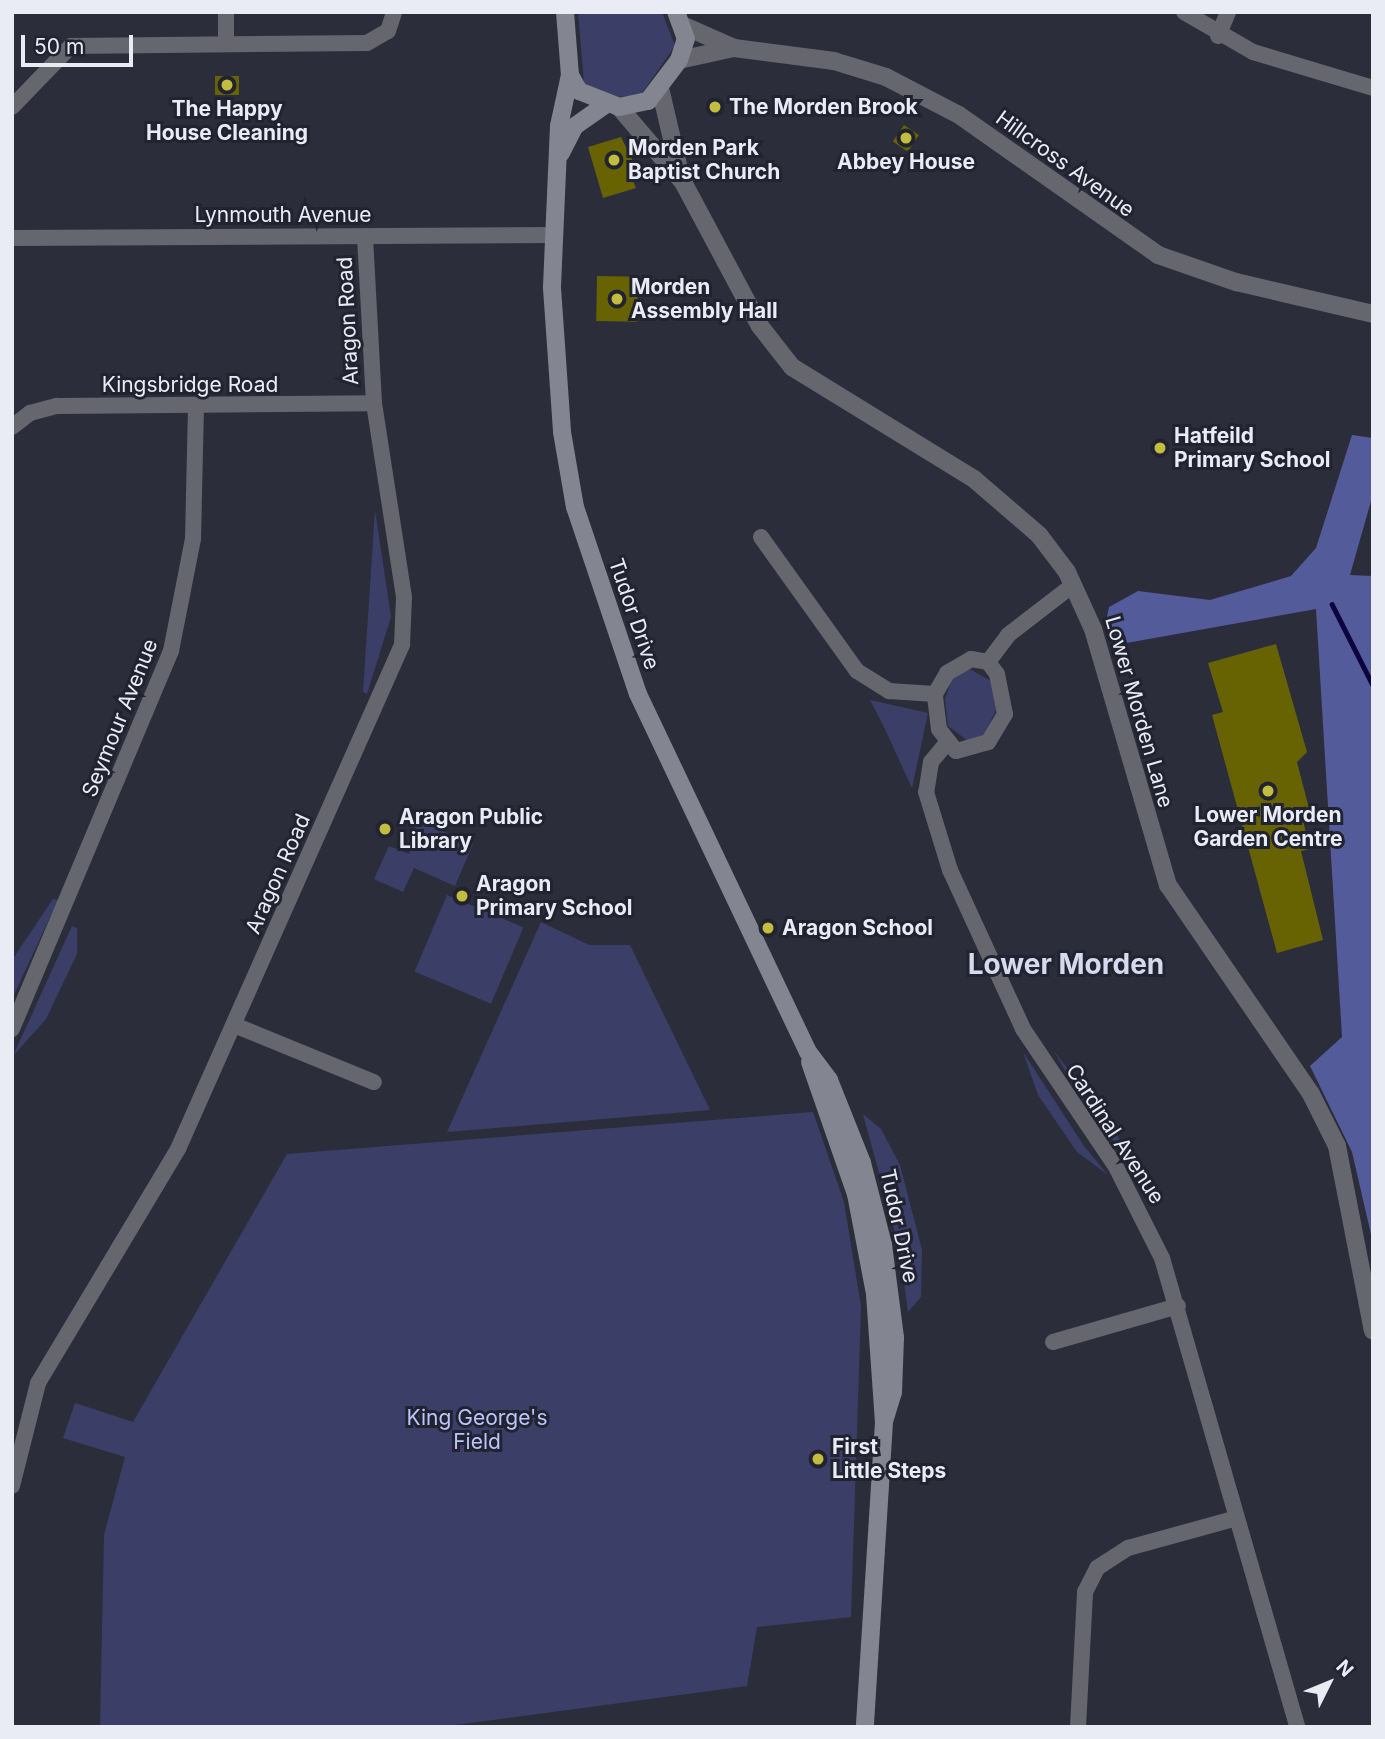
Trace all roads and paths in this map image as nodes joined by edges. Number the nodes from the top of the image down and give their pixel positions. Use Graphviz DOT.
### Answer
graph roads {
  1 [pos="226,12"];
  2 [pos="394,12"];
  3 [pos="565,12"];
  4 [pos="1184,12"];
  5 [pos="1228,12"];
  6 [pos="679,19"];
  7 [pos="1218,36"];
  8 [pos="226,43"];
  9 [pos="734,48"];
  10 [pos="679,60"];
  11 [pos="570,75"];
  12 [pos="660,88"];
  13 [pos="1373,88"];
  14 [pos="12,107"];
  15 [pos="612,107"];
  16 [pos="560,156"];
  17 [pos="683,182"];
  18 [pos="555,235"];
  19 [pos="365,236"];
  20 [pos="12,238"];
  21 [pos="1373,314"];
  22 [pos="374,403"];
  23 [pos="196,406"];
  24 [pos="12,427"];
  25 [pos="761,537"];
  26 [pos="1073,585"];
  27 [pos="988,662"];
  28 [pos="936,694"];
  29 [pos="946,744"];
  30 [pos="234,1025"];
  31 [pos="12,1029"];
  32 [pos="374,1082"];
  33 [pos="1178,1306"];
  34 [pos="1373,1331"];
  35 [pos="1053,1342"];
  36 [pos="20,1405"];
  37 [pos="12,1486"];
  38 [pos="1237,1518"];
  39 [pos="865,1727"];
  40 [pos="1078,1727"];
  41 [pos="1297,1727"];
  1 -- 8 [label="street"];
  2 -- 8 [label="street"];
  3 -- 11 [label="main road, Tudor Drive"];
  4 -- 7 [label="street"];
  5 -- 7 [label="street"];
  6 -- 9 [label="street, Hillcross Avenue"];
  6 -- 10 [label="main road"];
  7 -- 13 [label="street"];
  8 -- 14 [label="street"];
  9 -- 10 [label="street, Hillcross Avenue"];
  9 -- 21 [label="street, Hillcross Avenue"];
  10 -- 12 [label="main road"];
  11 -- 15 [label="main road"];
  11 -- 16 [label="main road, Tudor Drive"];
  12 -- 15 [label="main road, Tudor Drive"];
  12 -- 17 [label="street, Lower Morden Lane"];
  15 -- 16 [label="main road, Tudor Drive"];
  15 -- 17 [label="street, Lower Morden Lane"];
  16 -- 18 [label="main road, Tudor Drive"];
  17 -- 26 [label="street, Lower Morden Lane"];
  18 -- 19 [label="street, Lynmouth Avenue"];
  18 -- 39 [label="main road, Tudor Drive"];
  19 -- 20 [label="street, Lynmouth Avenue"];
  19 -- 22 [label="street, Aragon Road"];
  22 -- 23 [label="street, Kingsbridge Road"];
  22 -- 30 [label="street, Aragon Road"];
  23 -- 24 [label="street, Kingsbridge Road"];
  23 -- 31 [label="street, Seymour Avenue"];
  25 -- 28 [label="street"];
  26 -- 27 [label="street"];
  26 -- 34 [label="street, Lower Morden Lane"];
  27 -- 28 [label="street"];
  27 -- 29 [label="street"];
  28 -- 29 [label="street"];
  29 -- 33 [label="street, Cardinal Avenue"];
  30 -- 32 [label="street"];
  30 -- 36 [label="street, Aragon Road"];
  33 -- 35 [label="street"];
  33 -- 38 [label="street, Cardinal Avenue"];
  36 -- 37 [label="street, Aragon Road"];
  38 -- 40 [label="street"];
  38 -- 41 [label="street, Cardinal Avenue"];
}
